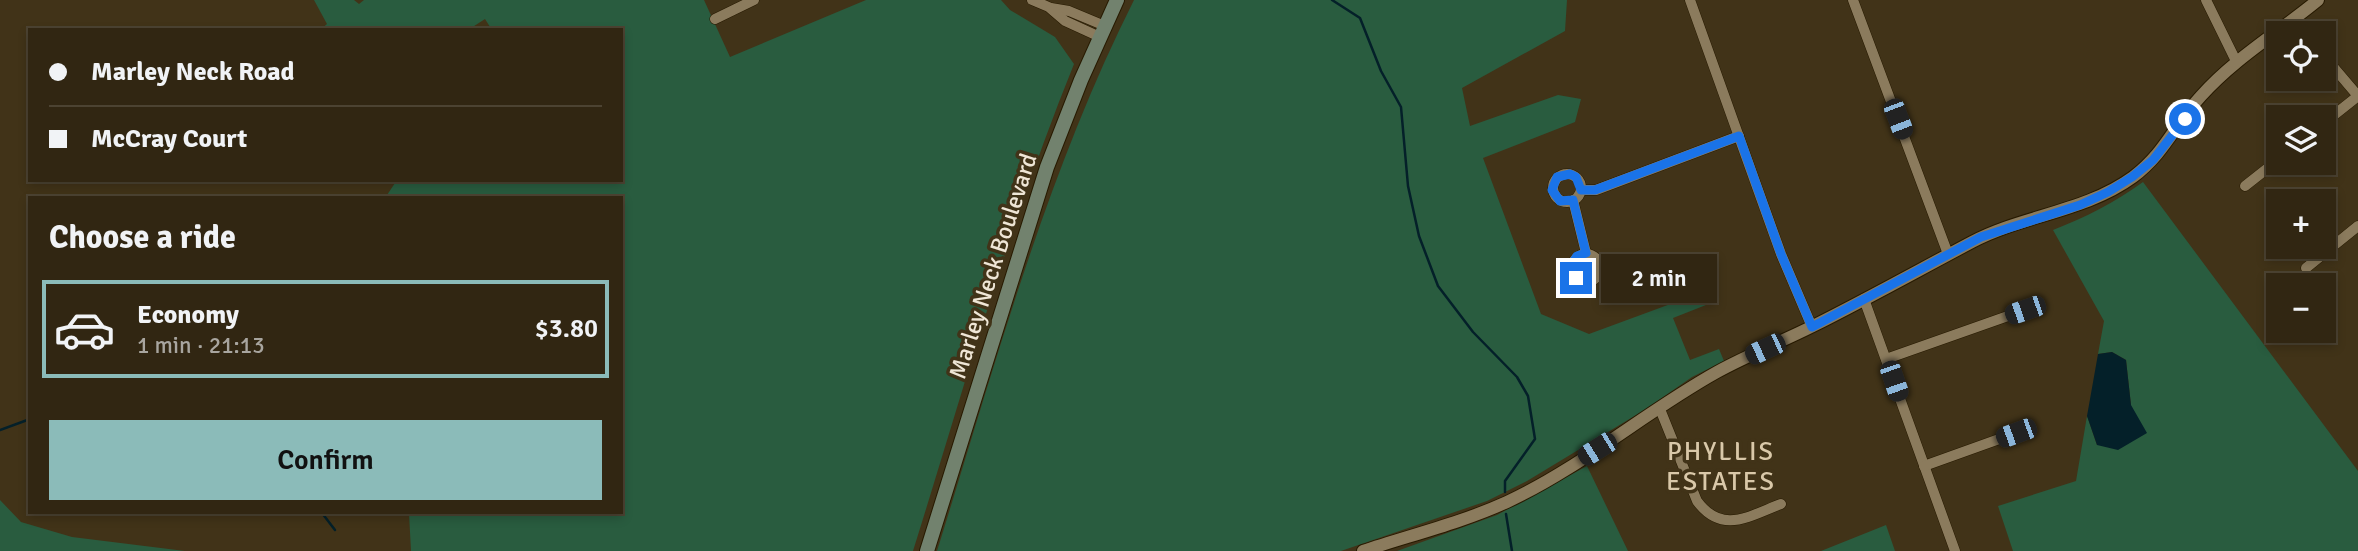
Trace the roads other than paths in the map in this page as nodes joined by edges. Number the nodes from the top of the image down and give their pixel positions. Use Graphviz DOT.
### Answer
graph roads {
  1 [pos="754,0"];
  2 [pos="1032,0"];
  3 [pos="1117,0"];
  4 [pos="1689,0"];
  5 [pos="1853,0"];
  6 [pos="2206,0"];
  7 [pos="2318,0"];
  8 [pos="715,19"];
  9 [pos="2295,19"];
  10 [pos="1102,31"];
  11 [pos="2236,61"];
  12 [pos="2336,70"];
  13 [pos="2358,96"];
  14 [pos="2336,113"];
  15 [pos="1739,136"];
  16 [pos="2266,169"];
  17 [pos="2245,186"];
  18 [pos="1581,190"];
  19 [pos="1573,200"];
  20 [pos="2358,226"];
  21 [pos="1586,253"];
  22 [pos="1948,254"];
  23 [pos="2306,268"];
  24 [pos="1864,299"];
  25 [pos="2025,310"];
  26 [pos="1812,327"];
  27 [pos="1886,359"];
  28 [pos="1660,409"];
  29 [pos="2016,433"];
  30 [pos="1924,466"];
  31 [pos="1781,504"];
  32 [pos="927,551"];
  33 [pos="1363,551"];
  34 [pos="1955,551"];
  1 -- 8 [label="street"];
  2 -- 10 [label="street"];
  3 -- 10 [label="main road, Marley Neck Boulevard"];
  4 -- 15 [label="street"];
  5 -- 22 [label="street"];
  6 -- 11 [label="street"];
  7 -- 9 [label="street"];
  9 -- 11 [label="street"];
  10 -- 32 [label="main road, Marley Neck Boulevard"];
  11 -- 22 [label="street"];
  12 -- 13 [label="street"];
  13 -- 14 [label="street"];
  15 -- 18 [label="street"];
  15 -- 26 [label="street"];
  16 -- 17 [label="street"];
  18 -- 19 [label="street"];
  18 -- 19 [label="street"];
  19 -- 21 [label="street"];
  20 -- 23 [label="street"];
  22 -- 24 [label="street"];
  24 -- 26 [label="street"];
  24 -- 27 [label="street"];
  25 -- 27 [label="street"];
  26 -- 28 [label="street"];
  27 -- 30 [label="street"];
  28 -- 31 [label="street"];
  28 -- 33 [label="street"];
  29 -- 30 [label="street"];
  30 -- 34 [label="street"];
}
